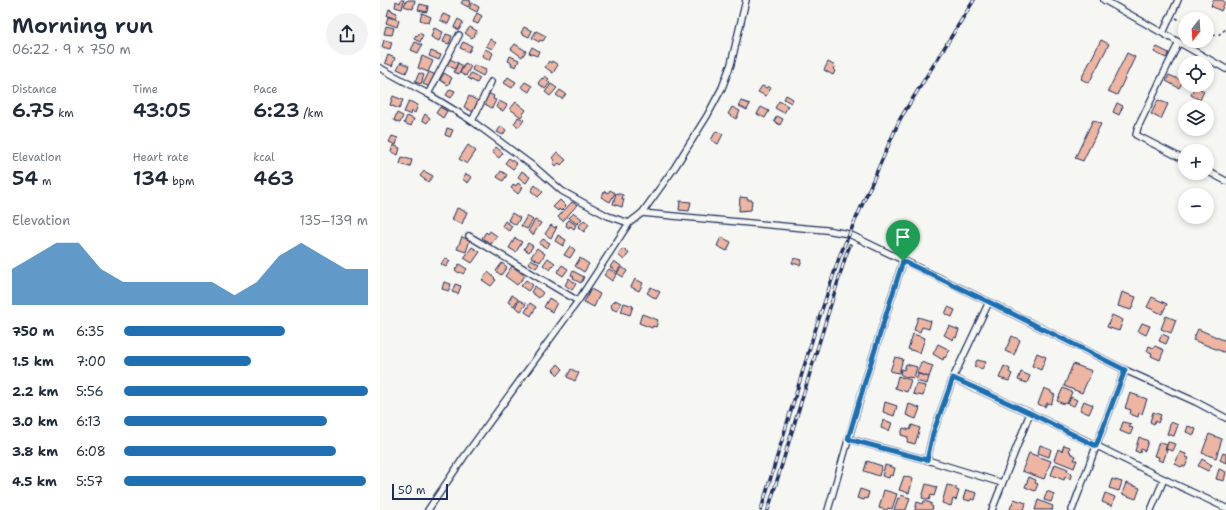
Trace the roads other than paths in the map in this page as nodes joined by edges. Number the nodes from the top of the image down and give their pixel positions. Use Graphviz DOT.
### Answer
graph roads {
  1 [pos="746,0"];
  2 [pos="1104,0"];
  3 [pos="1178,0"];
  4 [pos="1163,33"];
  5 [pos="459,35"];
  6 [pos="1178,41"];
  7 [pos="1178,44"];
  8 [pos="1189,48"];
  9 [pos="380,68"];
  10 [pos="1226,69"];
  11 [pos="491,82"];
  12 [pos="428,94"];
  13 [pos="472,121"];
  14 [pos="1178,156"];
  15 [pos="1214,175"];
  16 [pos="1226,181"];
  17 [pos="642,213"];
  18 [pos="629,223"];
  19 [pos="469,236"];
  20 [pos="903,261"];
  21 [pos="578,301"];
  22 [pos="989,302"];
  23 [pos="1125,370"];
  24 [pos="953,378"];
  25 [pos="1030,413"];
  26 [pos="1226,418"];
  27 [pos="848,439"];
  28 [pos="1096,446"];
  29 [pos="927,460"];
  30 [pos="1164,478"];
  31 [pos="1002,482"];
  32 [pos="1226,508"];
  33 [pos="428,510"];
  34 [pos="828,510"];
  35 [pos="992,510"];
  36 [pos="1072,510"];
  37 [pos="1151,510"];
  1 -- 17 [label="street"];
  2 -- 4 [label="street"];
  3 -- 4 [label="street"];
  4 -- 6 [label="street"];
  5 -- 12 [label="street"];
  7 -- 14 [label="street"];
  8 -- 10 [label="street"];
  9 -- 12 [label="street"];
  11 -- 13 [label="street"];
  12 -- 13 [label="street"];
  13 -- 18 [label="street"];
  15 -- 16 [label="street"];
  17 -- 18 [label="street"];
  17 -- 20 [label="street"];
  18 -- 21 [label="street"];
  19 -- 21 [label="street"];
  20 -- 22 [label="street"];
  20 -- 27 [label="street"];
  21 -- 33 [label="street"];
  22 -- 23 [label="street"];
  22 -- 24 [label="street"];
  23 -- 26 [label="street"];
  23 -- 28 [label="street"];
  24 -- 25 [label="street"];
  24 -- 29 [label="street"];
  25 -- 28 [label="street"];
  25 -- 31 [label="street"];
  27 -- 29 [label="street"];
  27 -- 34 [label="street"];
  28 -- 30 [label="street"];
  28 -- 36 [label="street"];
  29 -- 31 [label="street"];
  30 -- 32 [label="street"];
  30 -- 37 [label="street"];
  31 -- 35 [label="street"];
}
